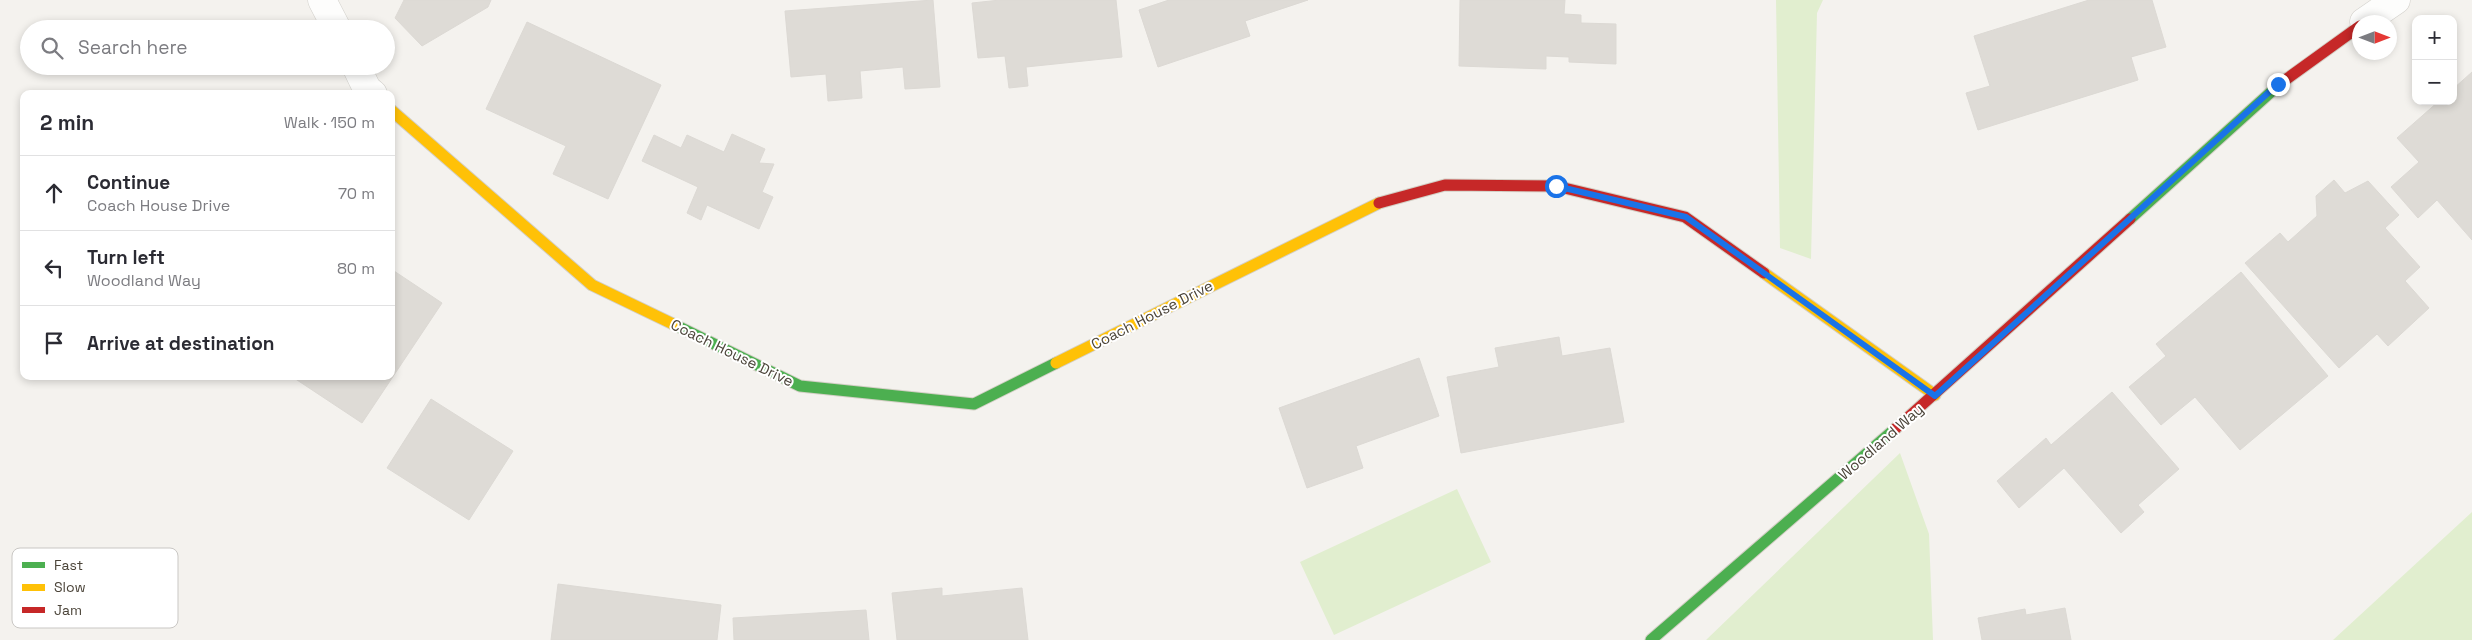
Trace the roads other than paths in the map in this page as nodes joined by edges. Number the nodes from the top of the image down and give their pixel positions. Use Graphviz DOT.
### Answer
graph roads {
  1 [pos="322,0"];
  2 [pos="2396,0"];
  3 [pos="2374,15"];
  4 [pos="332,20"];
  5 [pos="2352,32"];
  6 [pos="360,75"];
  7 [pos="368,90"];
  8 [pos="395,113"];
  9 [pos="1935,396"];
  10 [pos="1651,640"];
  1 -- 4 [label="street"];
  2 -- 3 [label="street"];
  5 -- 9 [label="street, Woodland Way"];
  6 -- 7 [label="street"];
  8 -- 9 [label="street, Coach House Drive"];
  9 -- 10 [label="street, Woodland Way"];
}
